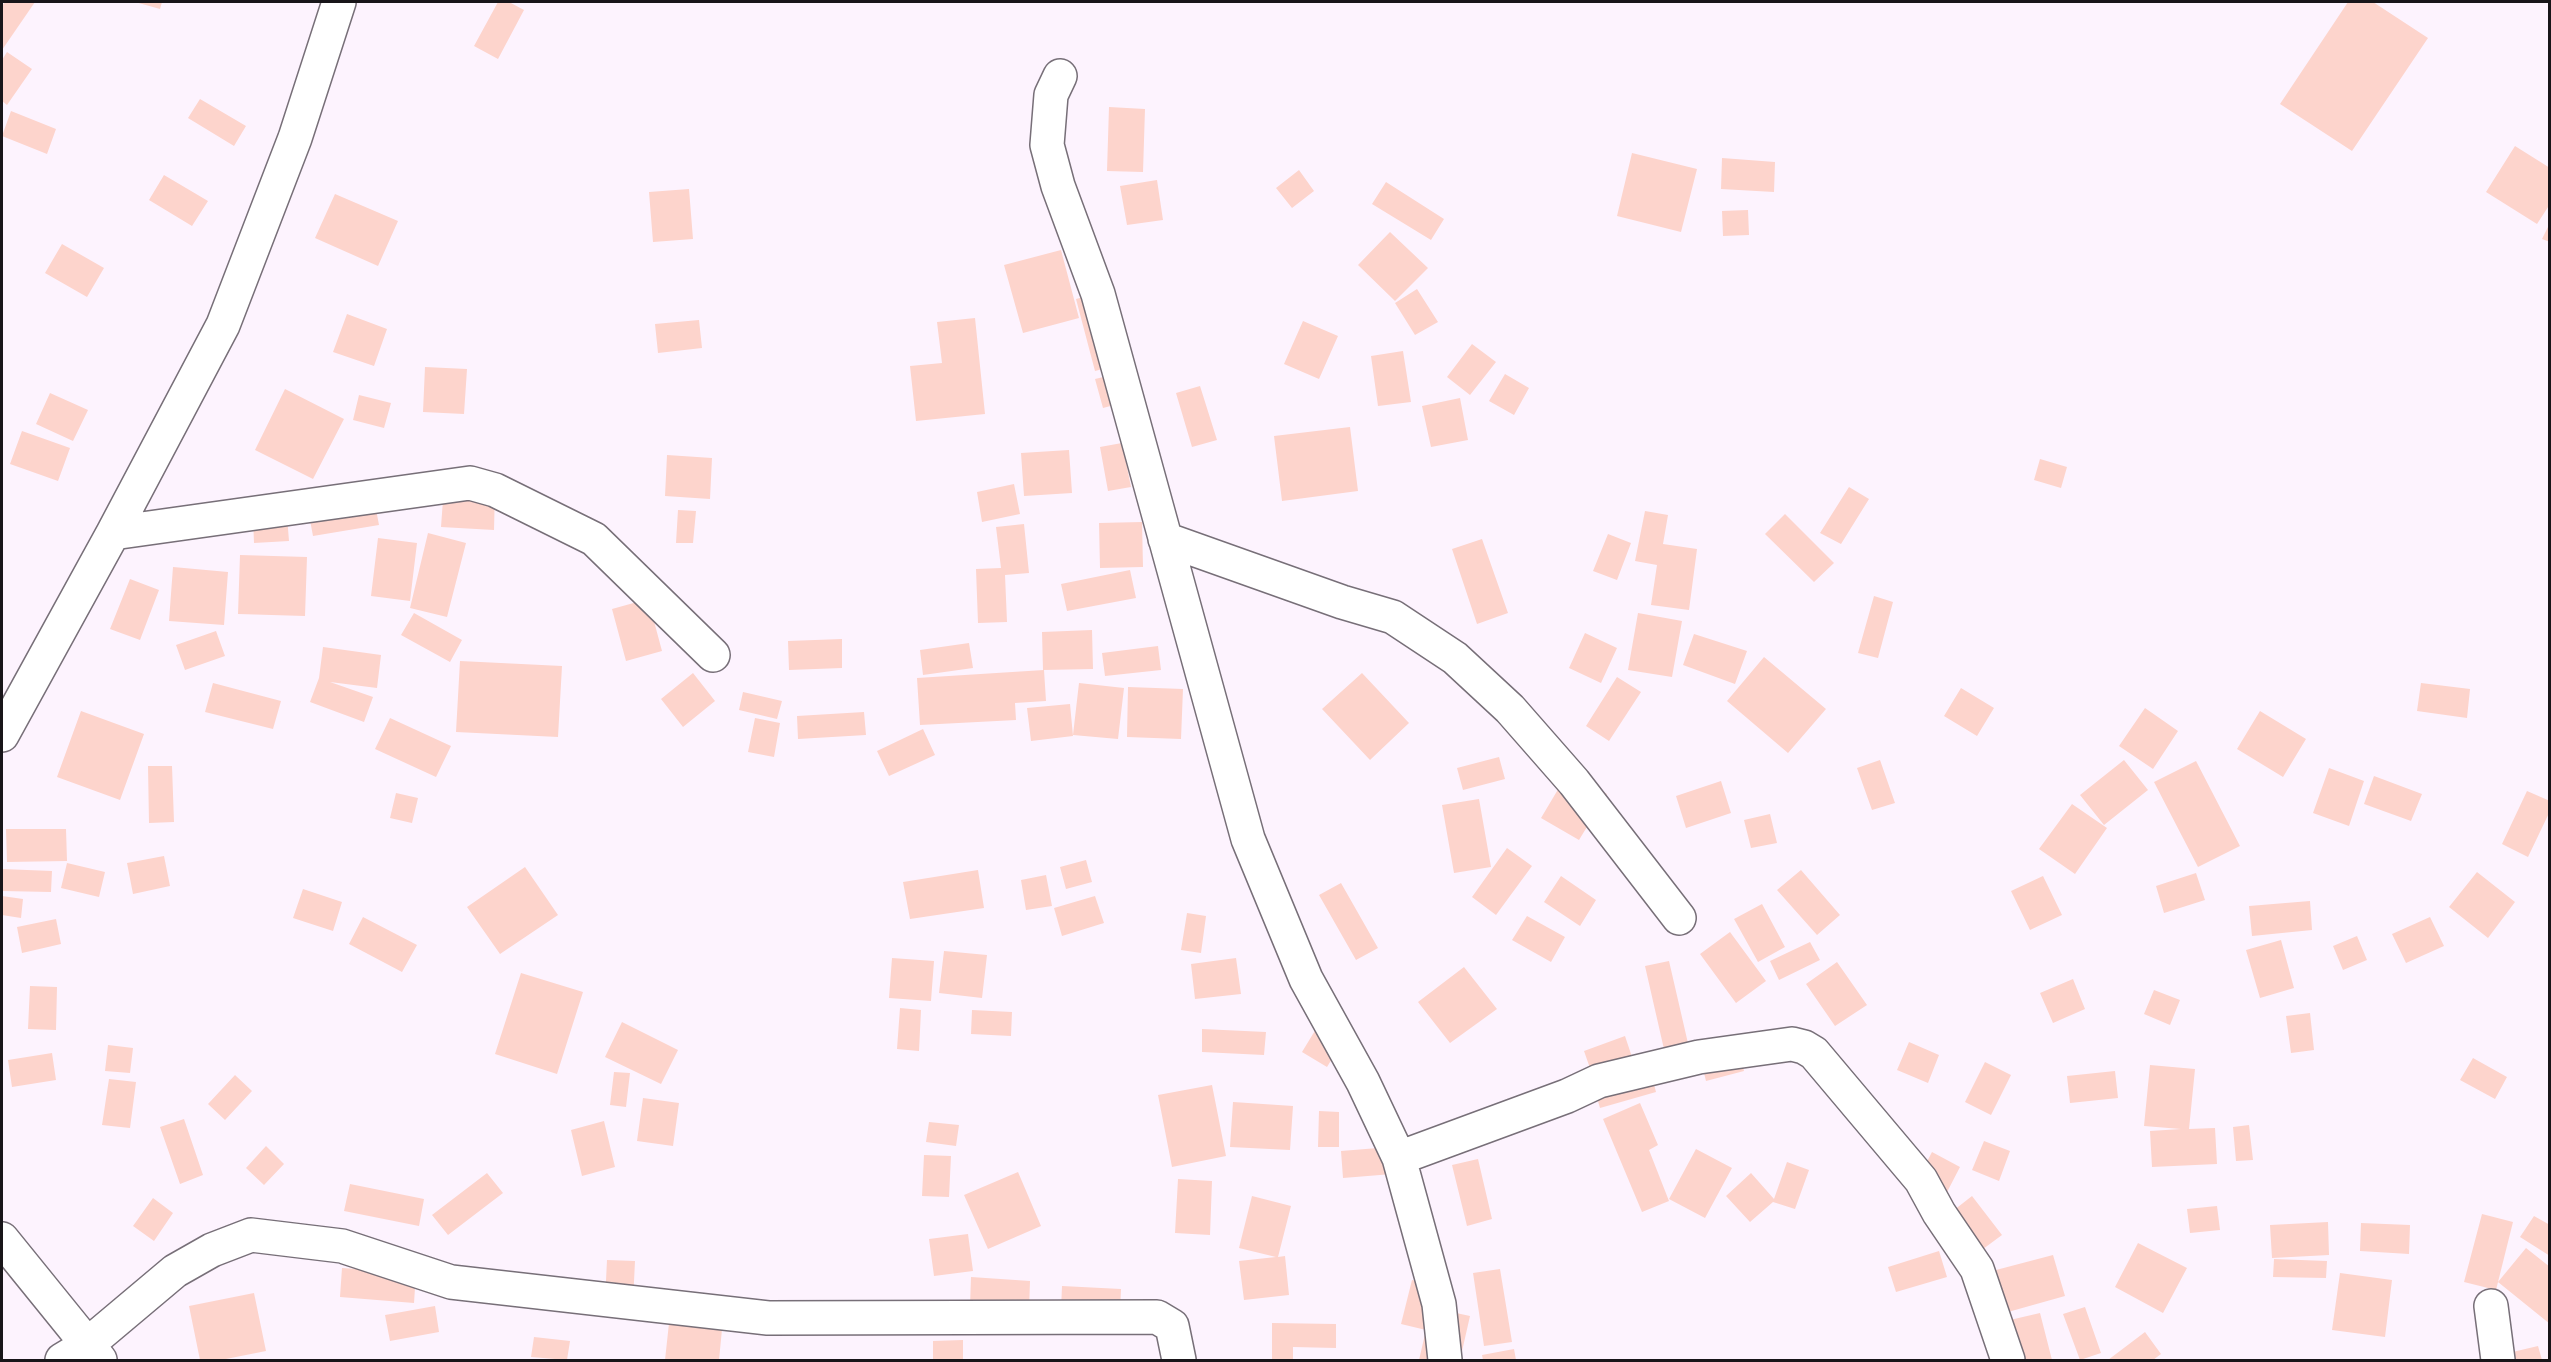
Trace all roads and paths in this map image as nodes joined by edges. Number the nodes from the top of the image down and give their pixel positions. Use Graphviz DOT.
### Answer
graph roads {
  1 [pos="339,2"];
  2 [pos="1060,76"];
  3 [pos="113,533"];
  4 [pos="1165,539"];
  5 [pos="714,655"];
  6 [pos="2,735"];
  7 [pos="1679,918"];
  8 [pos="1399,1158"];
  9 [pos="2,1239"];
  10 [pos="2491,1306"];
  11 [pos="83,1355"];
  12 [pos="1179,1360"];
  13 [pos="1445,1360"];
  14 [pos="2008,1360"];
  15 [pos="2498,1360"];
  1 -- 3 [label="street"];
  2 -- 4 [label="street"];
  3 -- 5 [label="street"];
  3 -- 6 [label="street"];
  4 -- 7 [label="street"];
  4 -- 8 [label="street"];
  8 -- 13 [label="street"];
  8 -- 14 [label="street"];
  9 -- 11 [label="street"];
  10 -- 15 [label="street"];
  11 -- 12 [label="street"];
}
